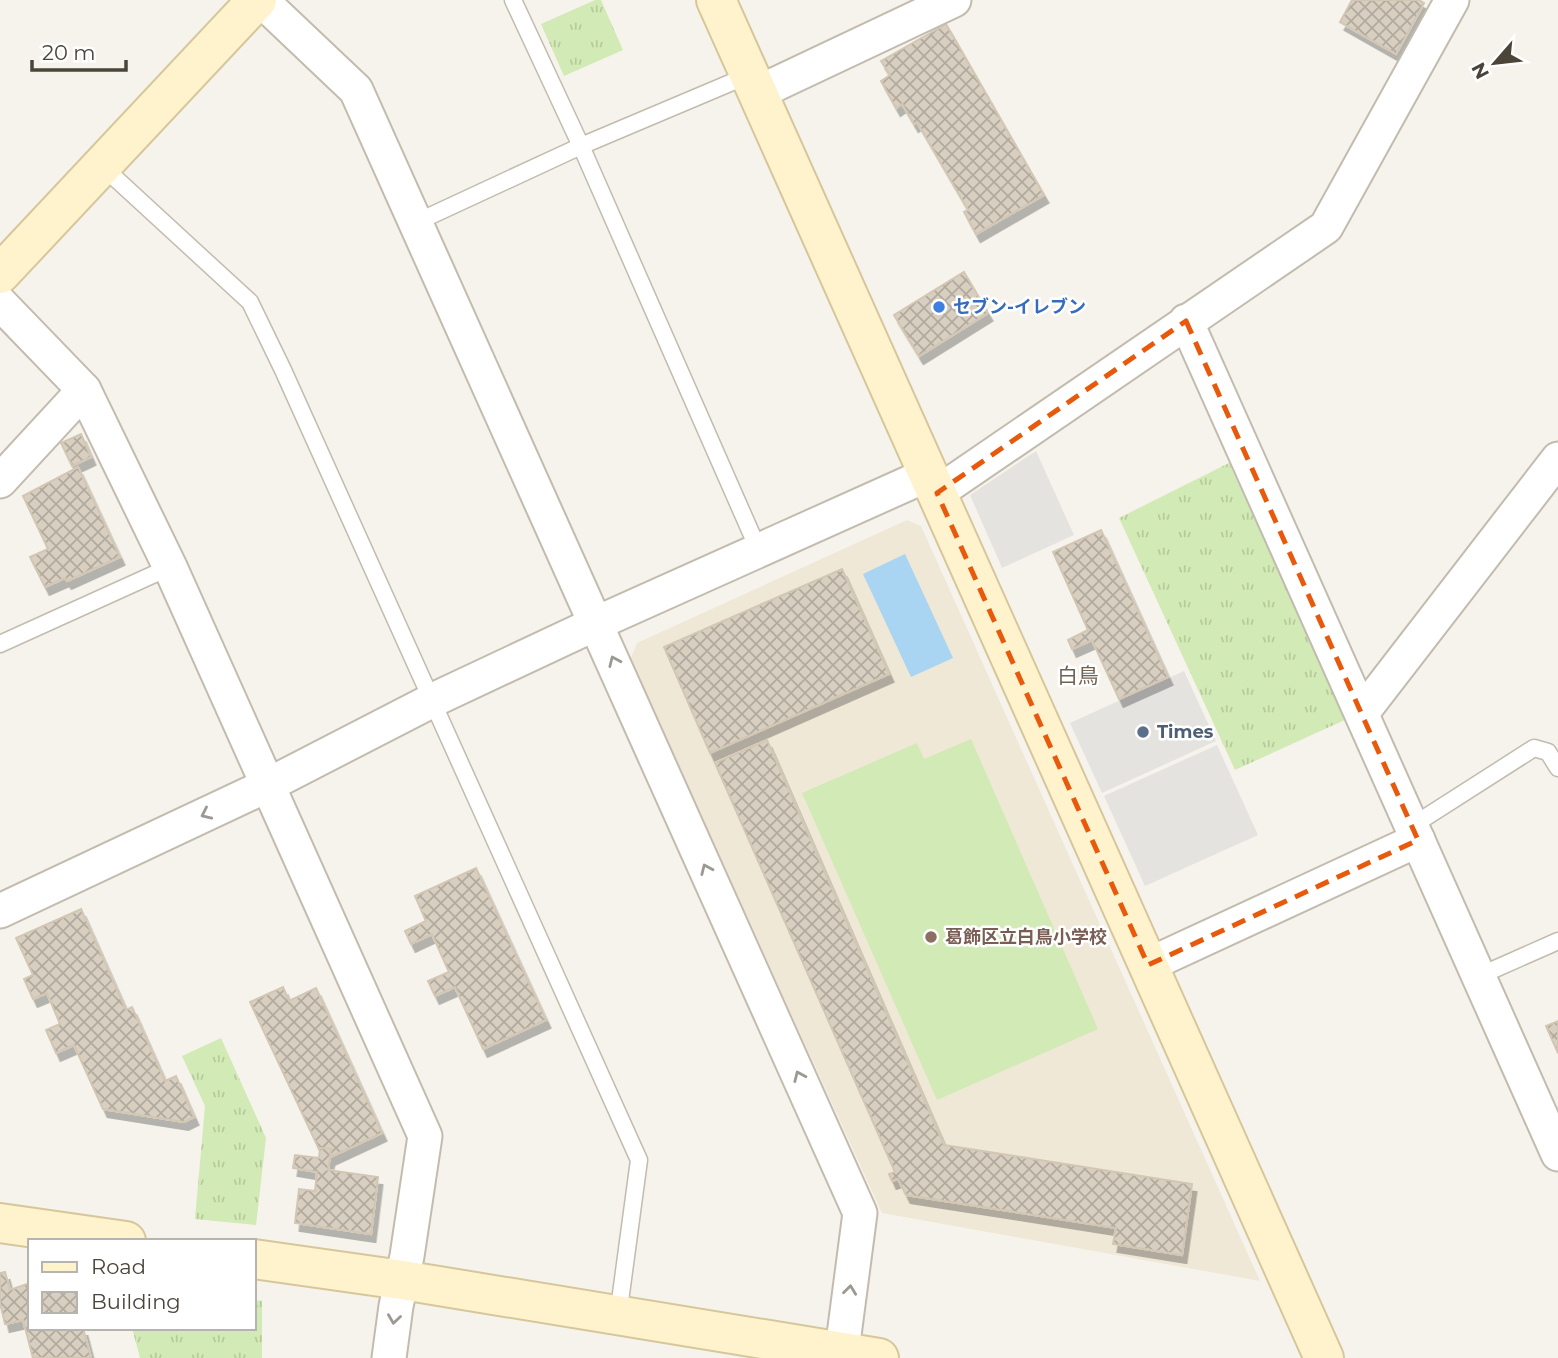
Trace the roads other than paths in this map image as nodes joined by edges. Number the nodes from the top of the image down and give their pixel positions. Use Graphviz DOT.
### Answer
graph roads {
  1 [pos="259,0"];
  2 [pos="513,0"];
  3 [pos="716,0"];
  4 [pos="954,0"];
  5 [pos="1452,0"];
  6 [pos="753,84"];
  7 [pos="581,146"];
  8 [pos="101,165"];
  9 [pos="417,222"];
  10 [pos="0,274"];
  11 [pos="0,303"];
  12 [pos="1186,321"];
  13 [pos="84,390"];
  14 [pos="1558,460"];
  15 [pos="0,481"];
  16 [pos="933,483"];
  17 [pos="759,551"];
  18 [pos="170,567"];
  19 [pos="597,623"];
  20 [pos="0,644"];
  21 [pos="433,700"];
  22 [pos="1362,713"];
  23 [pos="1558,768"];
  24 [pos="268,785"];
  25 [pos="1415,833"];
  26 [pos="0,911"];
  27 [pos="1558,941"];
  28 [pos="1148,965"];
  29 [pos="1479,976"];
  30 [pos="1558,1154"];
  31 [pos="0,1223"];
  32 [pos="112,1239"];
  33 [pos="256,1259"];
  34 [pos="402,1280"];
  35 [pos="618,1316"];
  36 [pos="841,1355"];
  37 [pos="389,1358"];
  38 [pos="878,1358"];
  39 [pos="1324,1358"];
  1 -- 8 [label="street"];
  1 -- 9 [label="street"];
  2 -- 7 [label="lane"];
  3 -- 6 [label="street"];
  4 -- 6 [label="street"];
  5 -- 12 [label="street"];
  6 -- 7 [label="lane"];
  6 -- 16 [label="street"];
  7 -- 9 [label="lane"];
  7 -- 17 [label="lane"];
  8 -- 10 [label="street"];
  8 -- 21 [label="lane"];
  9 -- 19 [label="street"];
  11 -- 13 [label="street"];
  12 -- 16 [label="street"];
  12 -- 22 [label="street"];
  13 -- 15 [label="street"];
  13 -- 18 [label="street"];
  14 -- 22 [label="street"];
  16 -- 17 [label="street"];
  16 -- 28 [label="street"];
  17 -- 19 [label="street"];
  18 -- 20 [label="lane"];
  18 -- 24 [label="street"];
  19 -- 21 [label="street"];
  36 -- 19 [label="street, one-way"];
  21 -- 24 [label="street"];
  21 -- 35 [label="lane"];
  22 -- 25 [label="street"];
  23 -- 25 [label="lane"];
  24 -- 26 [label="street, one-way"];
  24 -- 34 [label="street"];
  25 -- 28 [label="street"];
  25 -- 29 [label="street"];
  27 -- 29 [label="lane"];
  28 -- 39 [label="street"];
  29 -- 30 [label="street"];
  31 -- 32 [label="street"];
  33 -- 34 [label="street"];
  34 -- 35 [label="street"];
  34 -- 37 [label="street, one-way"];
  35 -- 36 [label="street"];
  36 -- 38 [label="street"];
}
